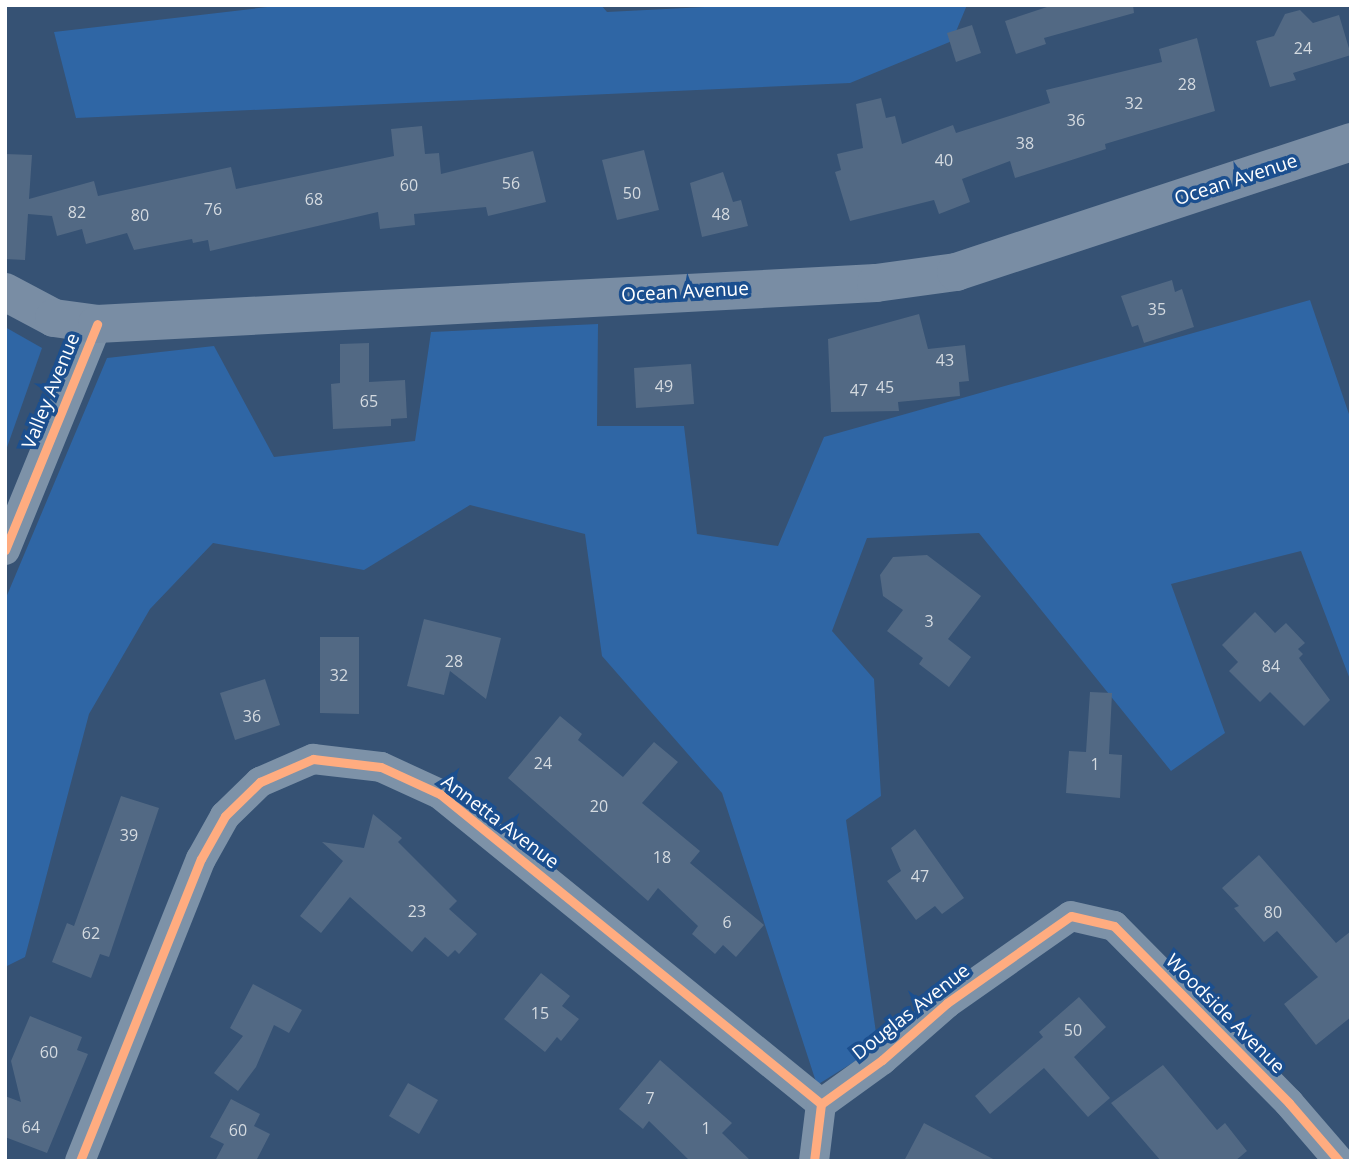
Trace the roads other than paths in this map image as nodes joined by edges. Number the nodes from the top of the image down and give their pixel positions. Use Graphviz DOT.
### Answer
graph roads {
  1 [pos="1351,142"];
  2 [pos="5,292"];
  3 [pos="97,324"];
  4 [pos="5,550"];
  5 [pos="1071,916"];
  6 [pos="821,1104"];
  7 [pos="88,1158"];
  8 [pos="814,1161"];
  9 [pos="1339,1161"];
  1 -- 3 [label="main road, Ocean Avenue"];
  2 -- 3 [label="main road, Ocean Avenue"];
  3 -- 4 [label="street, Valley Avenue"];
  5 -- 6 [label="street, Douglas Avenue"];
  5 -- 9 [label="street, Woodside Avenue"];
  6 -- 7 [label="street, Annetta Avenue"];
  6 -- 8 [label="street"];
}
